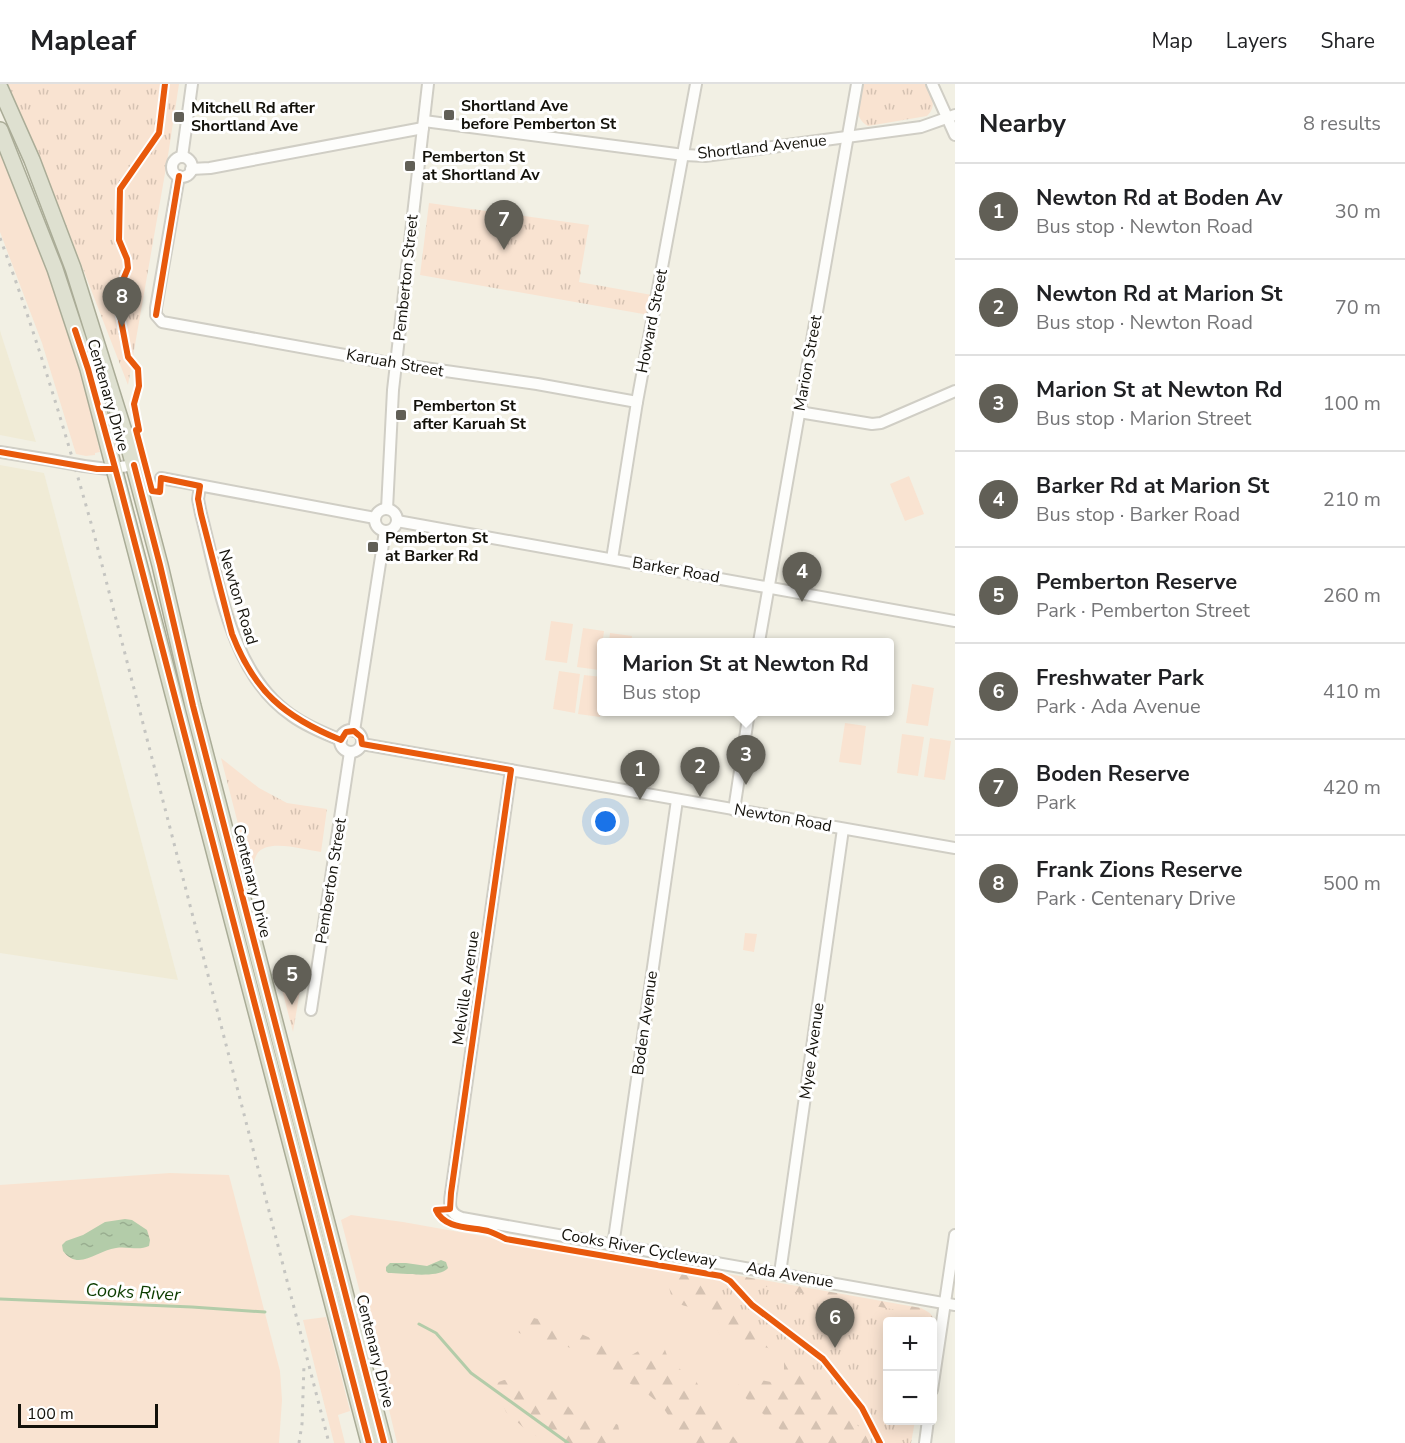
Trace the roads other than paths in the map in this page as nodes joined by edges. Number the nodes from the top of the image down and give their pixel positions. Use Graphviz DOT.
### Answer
graph roads {
  1 [pos="192,84"];
  2 [pos="428,84"];
  3 [pos="696,84"];
  4 [pos="857,84"];
  5 [pos="932,84"];
  6 [pos="0,88"];
  7 [pos="951,117"];
  8 [pos="423,124"];
  9 [pos="0,130"];
  10 [pos="955,135"];
  11 [pos="848,138"];
  12 [pos="684,155"];
  13 [pos="182,157"];
  14 [pos="191,169"];
  15 [pos="179,176"];
  16 [pos="396,363"];
  17 [pos="955,391"];
  18 [pos="637,402"];
  19 [pos="799,412"];
  20 [pos="0,452"];
  21 [pos="134,465"];
  22 [pos="115,469"];
  23 [pos="161,478"];
  24 [pos="200,486"];
  25 [pos="387,509"];
  26 [pos="375,518"];
  27 [pos="397,521"];
  28 [pos="385,531"];
  29 [pos="612,559"];
  30 [pos="768,587"];
  31 [pos="955,621"];
  32 [pos="760,638"];
  33 [pos="748,716"];
  34 [pos="354,730"];
  35 [pos="341,740"];
  36 [pos="362,744"];
  37 [pos="350,752"];
  38 [pos="511,771"];
  39 [pos="677,800"];
  40 [pos="734,810"];
  41 [pos="843,829"];
  42 [pos="955,848"];
  43 [pos="311,1010"];
  44 [pos="450,1209"];
  45 [pos="955,1234"];
  46 [pos="613,1246"];
  47 [pos="780,1273"];
  48 [pos="338,1293"];
  49 [pos="950,1304"];
  50 [pos="348,1332"];
  51 [pos="937,1371"];
  52 [pos="927,1425"];
  53 [pos="369,1443"];
  54 [pos="384,1443"];
  55 [pos="925,1443"];
  1 -- 13 [label="street"];
  2 -- 8 [label="street, Pemberton Street"];
  3 -- 12 [label="street, Howard Street"];
  4 -- 11 [label="street, Marion Street"];
  5 -- 7 [label="street"];
  6 -- 21 [label="highway, Centenary Drive"];
  7 -- 10 [label="street"];
  7 -- 11 [label="street, Shortland Avenue"];
  8 -- 12 [label="street, Shortland Avenue"];
  8 -- 14 [label="street, Shortland Avenue"];
  8 -- 16 [label="street, Pemberton Street"];
  9 -- 22 [label="highway, Centenary Drive"];
  11 -- 12 [label="street, Shortland Avenue"];
  11 -- 19 [label="street, Marion Street"];
  12 -- 18 [label="street, Howard Street"];
  13 -- 14 [label="street"];
  13 -- 15 [label="street"];
  14 -- 15 [label="street"];
  15 -- 16 [label="street, Karuah Street"];
  16 -- 18 [label="street, Karuah Street"];
  16 -- 25 [label="street, Pemberton Street"];
  17 -- 19 [label="street"];
  18 -- 29 [label="street, Howard Street"];
  19 -- 30 [label="street, Marion Street"];
  20 -- 22 [label="street, bridge"];
  21 -- 22 [label="street"];
  21 -- 48 [label="highway, Centenary Drive"];
  22 -- 48 [label="highway, Centenary Drive"];
  23 -- 24 [label="street"];
  24 -- 26 [label="street"];
  24 -- 35 [label="street, Newton Road"];
  25 -- 26 [label="street"];
  25 -- 27 [label="street"];
  26 -- 28 [label="street"];
  27 -- 28 [label="street"];
  27 -- 29 [label="street, Barker Road"];
  28 -- 34 [label="street"];
  29 -- 30 [label="street, Barker Road"];
  30 -- 31 [label="street, Barker Road"];
  30 -- 32 [label="street, Marion Street"];
  33 -- 40 [label="street"];
  34 -- 35 [label="street"];
  34 -- 36 [label="street"];
  35 -- 37 [label="street"];
  36 -- 37 [label="street"];
  36 -- 38 [label="street, Newton Road"];
  37 -- 43 [label="street, Pemberton Street"];
  38 -- 39 [label="street, Newton Road"];
  38 -- 44 [label="street, Melville Avenue"];
  39 -- 40 [label="street, Newton Road"];
  39 -- 46 [label="street, Boden Avenue"];
  40 -- 41 [label="street, Newton Road"];
  41 -- 42 [label="street, Newton Road"];
  41 -- 47 [label="street, Myee Avenue"];
  44 -- 46 [label="street, Ada Avenue"];
  45 -- 49 [label="street"];
  46 -- 47 [label="street, Ada Avenue"];
  47 -- 49 [label="street, Ada Avenue"];
  48 -- 50 [label="highway, Centenary Drive"];
  49 -- 51 [label="street"];
  50 -- 53 [label="highway, Centenary Drive"];
  50 -- 54 [label="highway, Centenary Drive"];
  52 -- 55 [label="street"];
}
